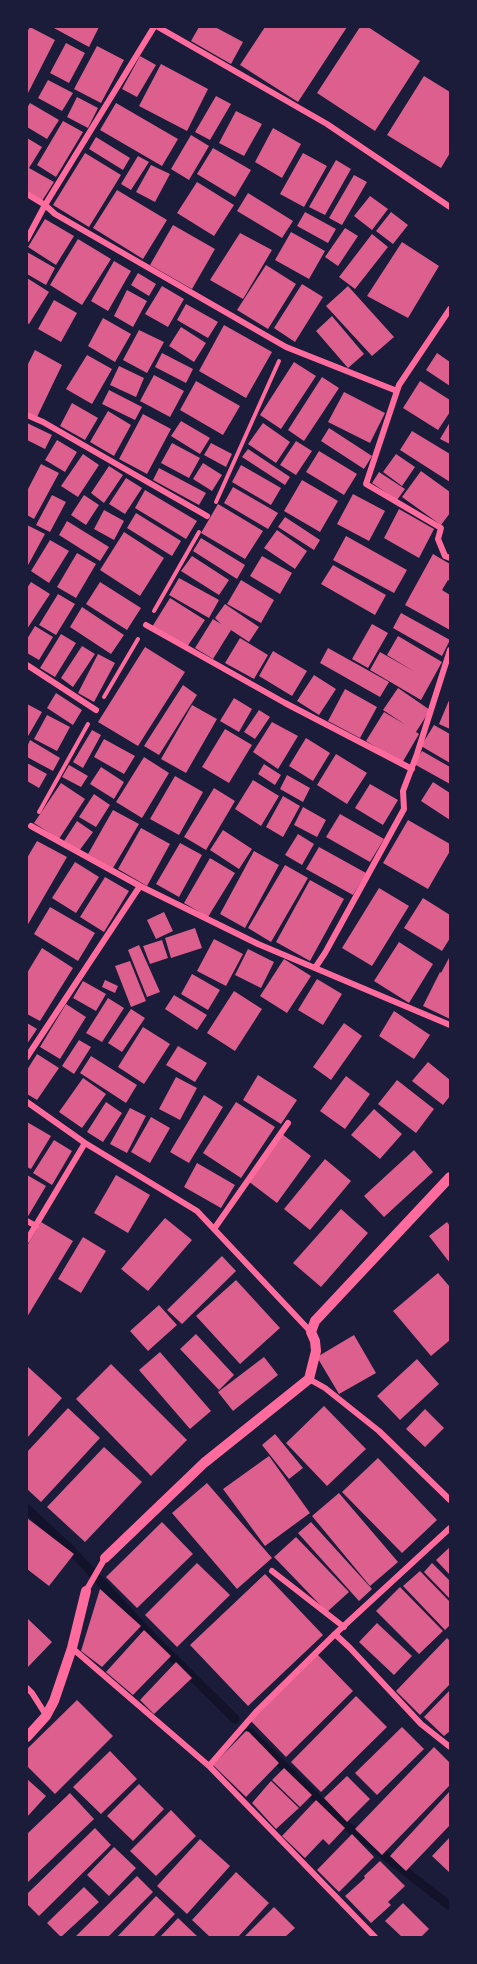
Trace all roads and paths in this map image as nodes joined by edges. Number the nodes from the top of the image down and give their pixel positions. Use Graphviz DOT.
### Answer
graph roads {
  1 [pos="156,27"];
  2 [pos="27,194"];
  3 [pos="45,205"];
  4 [pos="450,207"];
  5 [pos="27,239"];
  6 [pos="450,309"];
  7 [pos="286,347"];
  8 [pos="397,391"];
  9 [pos="27,415"];
  10 [pos="207,516"];
  11 [pos="450,558"];
  12 [pos="146,625"];
  13 [pos="450,650"];
  14 [pos="27,665"];
  15 [pos="96,710"];
  16 [pos="412,769"];
  17 [pos="32,826"];
  18 [pos="140,886"];
  19 [pos="315,968"];
  20 [pos="450,1025"];
  21 [pos="27,1057"];
  22 [pos="27,1102"];
  23 [pos="288,1123"];
  24 [pos="86,1143"];
  25 [pos="450,1177"];
  26 [pos="27,1221"];
  27 [pos="36,1226"];
  28 [pos="214,1229"];
  29 [pos="27,1240"];
  30 [pos="311,1332"];
  31 [pos="309,1379"];
  32 [pos="450,1500"];
  33 [pos="450,1528"];
  34 [pos="105,1558"];
  35 [pos="272,1571"];
  36 [pos="86,1591"];
  37 [pos="344,1626"];
  38 [pos="335,1634"];
  39 [pos="72,1648"];
  40 [pos="27,1688"];
  41 [pos="46,1716"];
  42 [pos="27,1737"];
  43 [pos="450,1747"];
  44 [pos="209,1766"];
  45 [pos="375,1937"];
  1 -- 3 [label="street"];
  1 -- 4 [label="street"];
  2 -- 3 [label="street"];
  3 -- 5 [label="street"];
  3 -- 7 [label="street"];
  6 -- 8 [label="street"];
  7 -- 8 [label="street"];
  7 -- 10 [label="path"];
  8 -- 11 [label="street"];
  9 -- 10 [label="street"];
  10 -- 12 [label="path"];
  12 -- 15 [label="path"];
  12 -- 16 [label="street"];
  13 -- 16 [label="street"];
  14 -- 15 [label="street"];
  15 -- 17 [label="path"];
  16 -- 19 [label="street"];
  17 -- 18 [label="street"];
  18 -- 19 [label="street"];
  18 -- 21 [label="street"];
  19 -- 20 [label="street"];
  22 -- 24 [label="street"];
  23 -- 28 [label="street"];
  24 -- 27 [label="street"];
  24 -- 28 [label="street"];
  25 -- 30 [label="street"];
  26 -- 27 [label="street"];
  27 -- 29 [label="street"];
  28 -- 30 [label="street"];
  30 -- 31 [label="street"];
  31 -- 32 [label="street"];
  31 -- 34 [label="street"];
  33 -- 37 [label="street"];
  34 -- 36 [label="street"];
  35 -- 37 [label="street"];
  36 -- 39 [label="street"];
  37 -- 38 [label="street"];
  38 -- 43 [label="street"];
  38 -- 44 [label="street"];
  39 -- 41 [label="street"];
  39 -- 44 [label="street"];
  40 -- 41 [label="street"];
  41 -- 42 [label="street"];
  44 -- 45 [label="street"];
}
